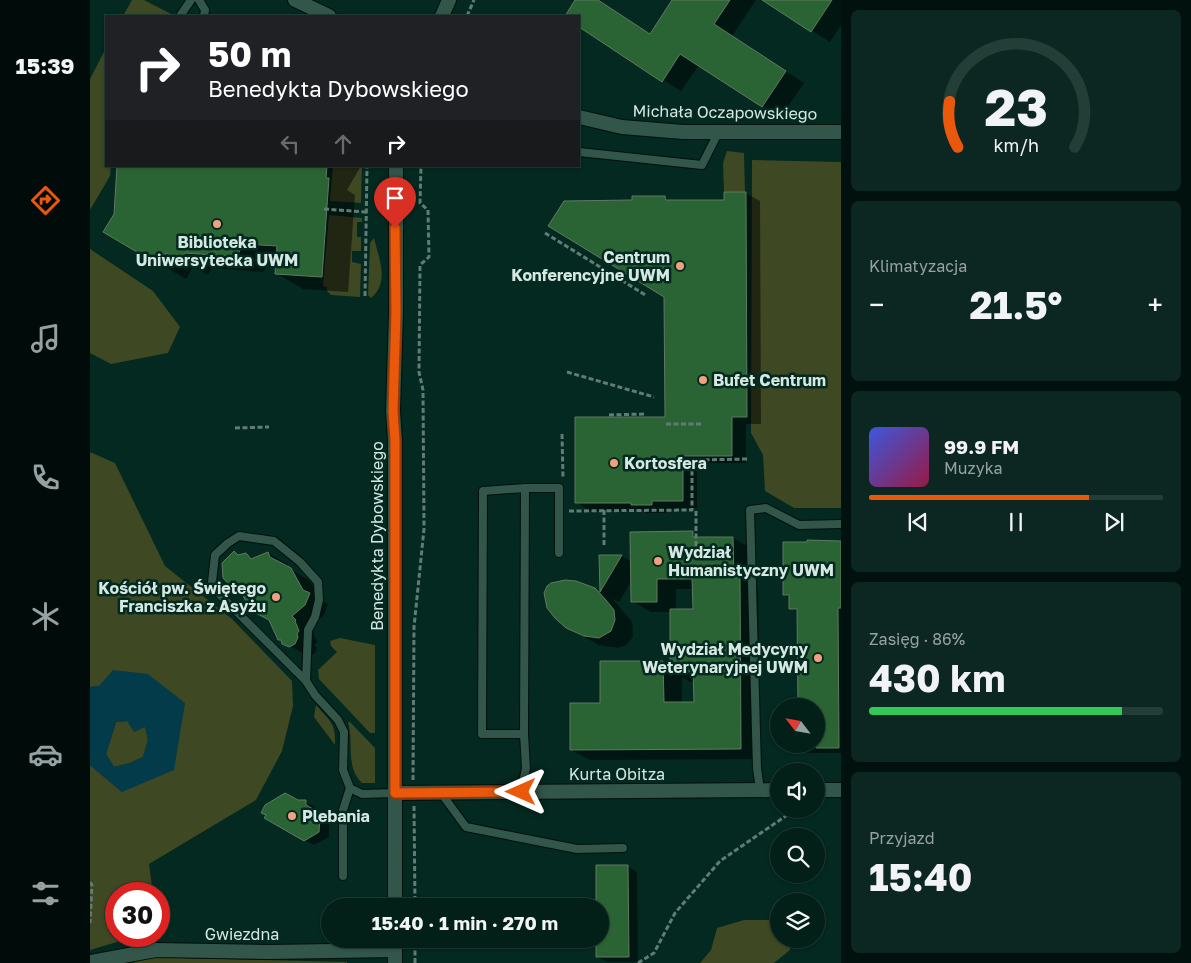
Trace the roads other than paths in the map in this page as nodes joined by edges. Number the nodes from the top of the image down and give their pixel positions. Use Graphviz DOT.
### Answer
graph roads {
  1 [pos="190,0"];
  2 [pos="199,0"];
  3 [pos="295,0"];
  4 [pos="449,0"];
  5 [pos="181,15"];
  6 [pos="204,15"];
  7 [pos="328,15"];
  8 [pos="442,15"];
  9 [pos="580,117"];
  10 [pos="841,132"];
  11 [pos="718,133"];
  12 [pos="580,152"];
  13 [pos="396,167"];
  14 [pos="525,488"];
  15 [pos="841,524"];
  16 [pos="559,554"];
  17 [pos="306,681"];
  18 [pos="524,734"];
  19 [pos="350,788"];
  20 [pos="760,790"];
  21 [pos="770,790"];
  22 [pos="825,790"];
  23 [pos="841,790"];
  24 [pos="441,792"];
  25 [pos="521,792"];
  26 [pos="395,793"];
  27 [pos="623,848"];
  28 [pos="343,876"];
  29 [pos="395,898"];
  30 [pos="395,951"];
  31 [pos="90,962"];
  1 -- 5 [label="lane"];
  2 -- 6 [label="lane"];
  3 -- 7 [label="street"];
  4 -- 8 [label="street"];
  9 -- 11 [label="street, Michała Oczapowskiego"];
  10 -- 11 [label="street, Michała Oczapowskiego"];
  11 -- 12 [label="lane"];
  13 -- 26 [label="street, Benedykta Dybowskiego"];
  14 -- 16 [label="lane"];
  14 -- 18 [label="lane"];
  14 -- 18 [label="lane"];
  15 -- 20 [label="lane"];
  17 -- 17 [label="lane"];
  17 -- 19 [label="lane"];
  18 -- 25 [label="lane"];
  19 -- 26 [label="lane"];
  19 -- 28 [label="lane"];
  20 -- 21 [label="street, Kurta Obitza"];
  20 -- 25 [label="street, Kurta Obitza"];
  22 -- 23 [label="street"];
  24 -- 25 [label="street, Kurta Obitza"];
  24 -- 26 [label="street, Kurta Obitza"];
  24 -- 27 [label="lane"];
  26 -- 29 [label="street, Benedykta Dybowskiego"];
  30 -- 31 [label="street, Gwiezdna"];
}
